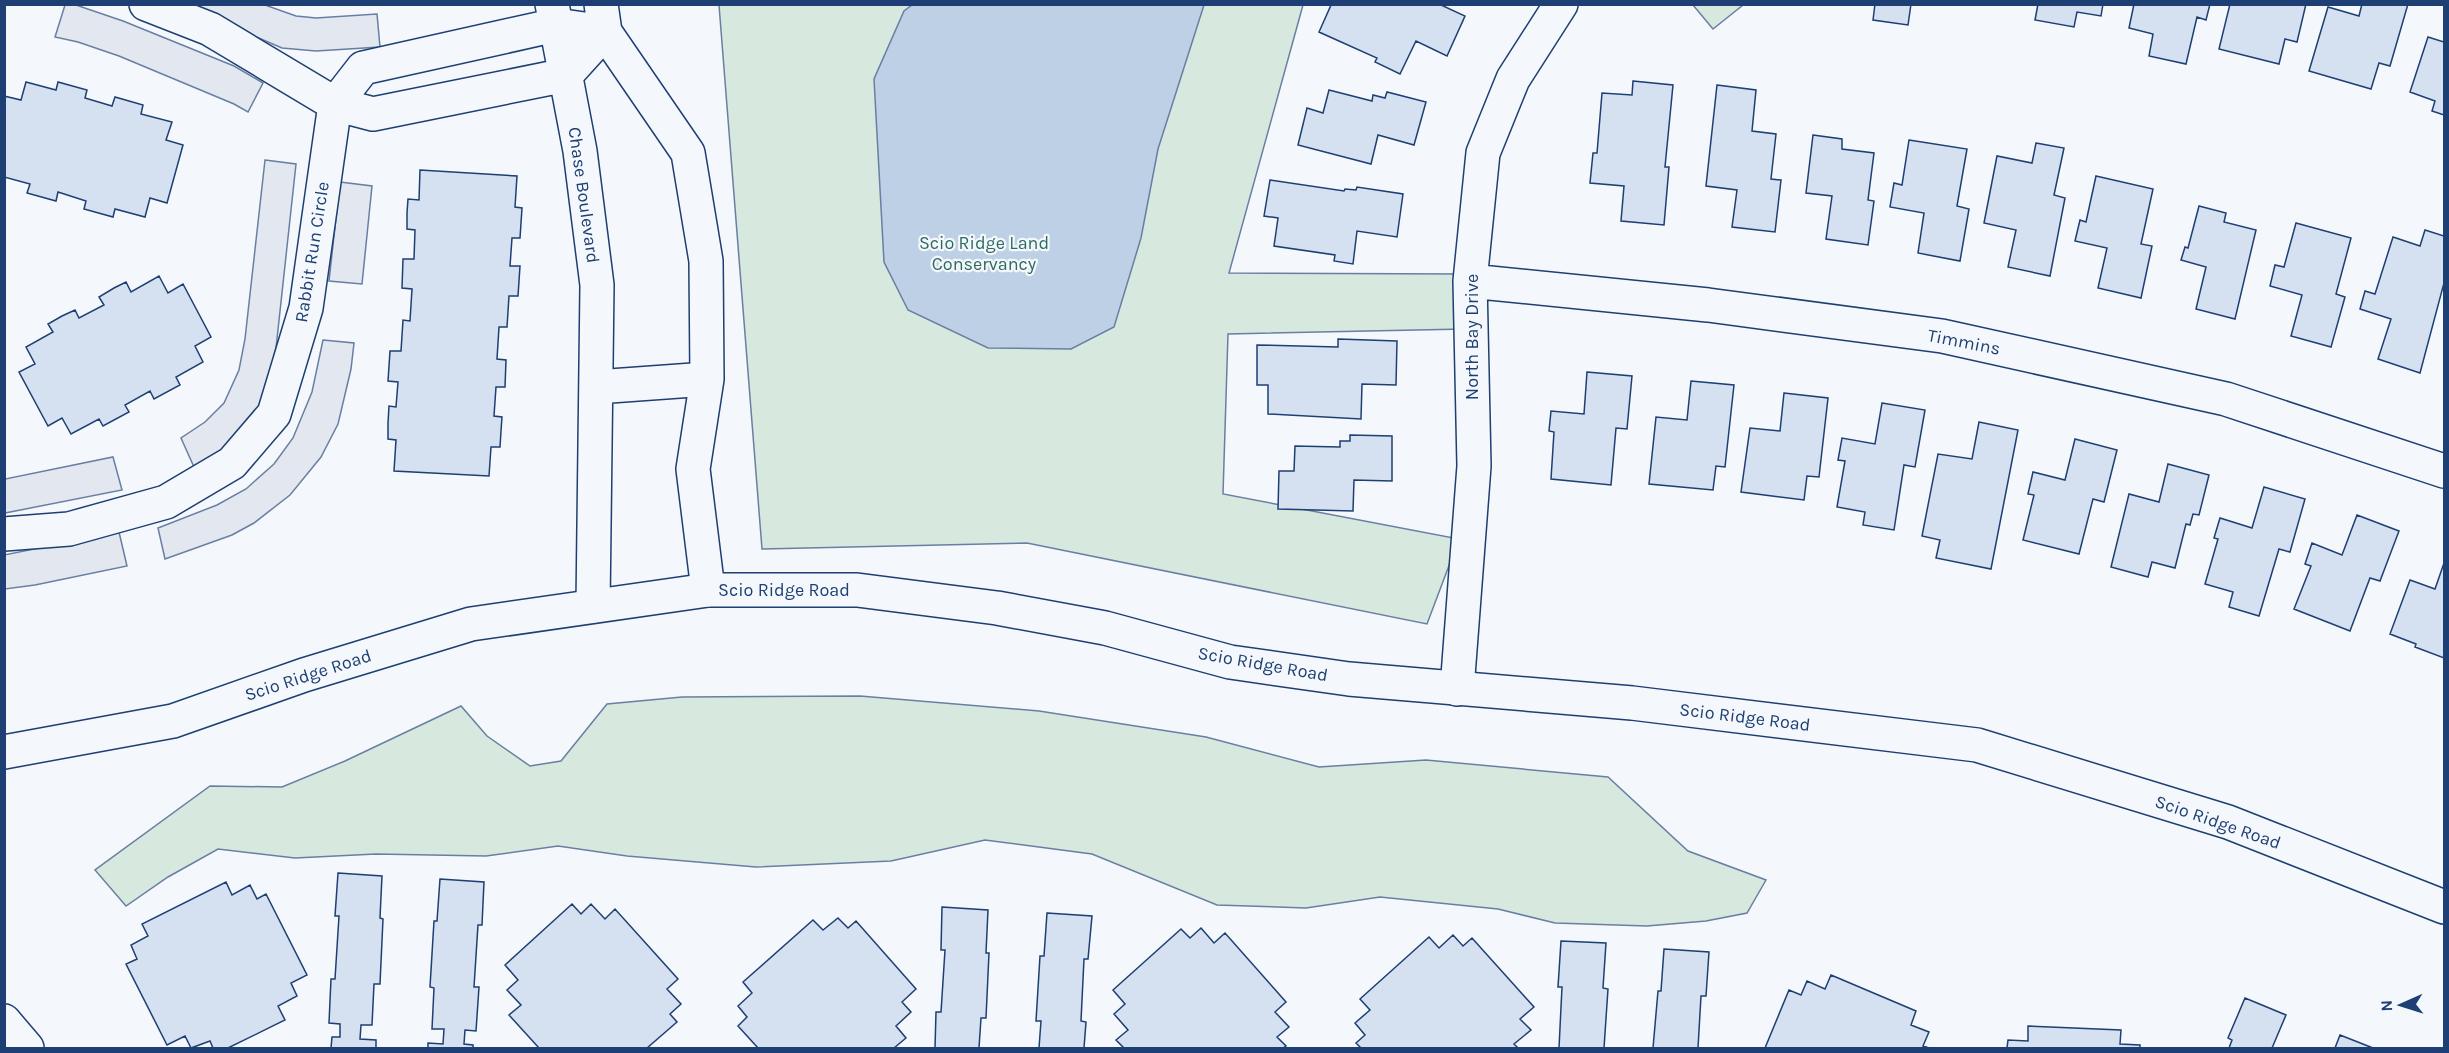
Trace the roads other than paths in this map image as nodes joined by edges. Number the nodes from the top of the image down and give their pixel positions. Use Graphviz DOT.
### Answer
graph roads {
  1 [pos="146,4"];
  2 [pos="1561,4"];
  3 [pos="554,15"];
  4 [pos="603,18"];
  5 [pos="566,75"];
  6 [pos="335,104"];
  7 [pos="1470,281"];
  8 [pos="707,379"];
  9 [pos="596,387"];
  10 [pos="2445,471"];
  11 [pos="4,534"];
  12 [pos="708,590"];
  13 [pos="593,606"];
  14 [pos="1457,689"];
  15 [pos="4,752"];
  16 [pos="2445,907"];
  17 [pos="4,1021"];
  18 [pos="27,1048"];
  1 -- 6 [label="street"];
  2 -- 7 [label="street, North Bay Drive"];
  3 -- 4 [label="street, Rabbit Run Circle"];
  3 -- 5 [label="street, Chase Boulevard"];
  3 -- 6 [label="street, Rabbit Run Circle"];
  4 -- 5 [label="street"];
  4 -- 8 [label="street"];
  5 -- 6 [label="street"];
  5 -- 9 [label="street, Chase Boulevard"];
  6 -- 11 [label="street, Rabbit Run Circle"];
  7 -- 10 [label="street, Timmins"];
  7 -- 14 [label="street, North Bay Drive"];
  8 -- 9 [label="street"];
  8 -- 12 [label="street"];
  9 -- 13 [label="street, Chase Boulevard"];
  12 -- 13 [label="street, Scio Ridge Road"];
  12 -- 14 [label="street, Scio Ridge Road"];
  13 -- 15 [label="street, Scio Ridge Road"];
  14 -- 16 [label="street, Scio Ridge Road"];
  17 -- 18 [label="street"];
}
